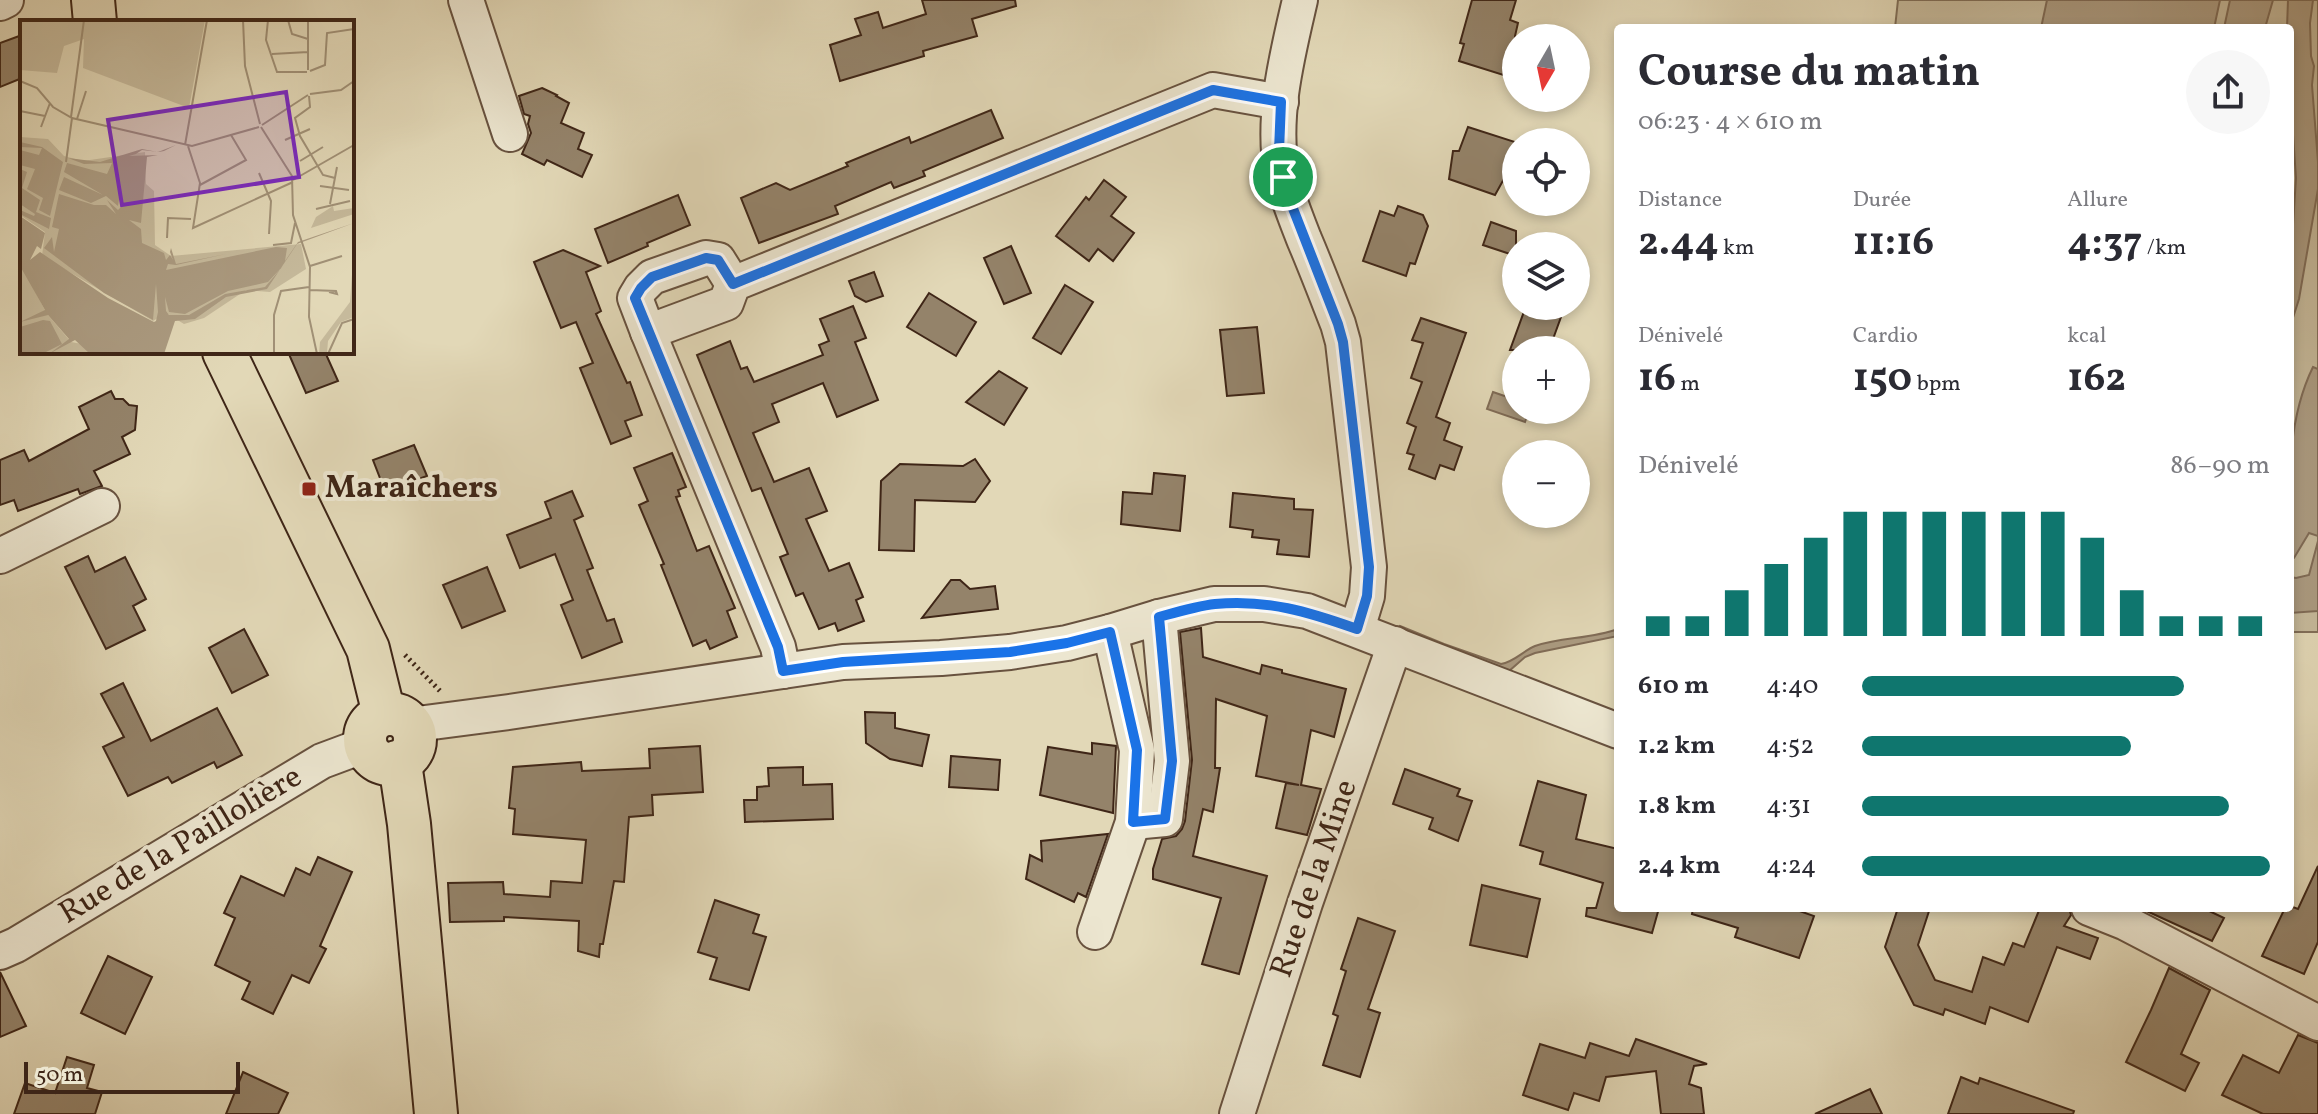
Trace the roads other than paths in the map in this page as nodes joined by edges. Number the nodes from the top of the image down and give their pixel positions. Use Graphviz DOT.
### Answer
graph roads {
  1 [pos="6,0"];
  2 [pos="93,0"];
  3 [pos="466,0"];
  4 [pos="1300,0"];
  5 [pos="0,3"];
  6 [pos="95,20"];
  7 [pos="1281,102"];
  8 [pos="510,134"];
  9 [pos="733,284"];
  10 [pos="648,332"];
  11 [pos="225,354"];
  12 [pos="102,506"];
  13 [pos="0,556"];
  14 [pos="1361,615"];
  15 [pos="1159,617"];
  16 [pos="1110,632"];
  17 [pos="1395,644"];
  18 [pos="783,671"];
  19 [pos="1614,729"];
  20 [pos="390,737"];
  21 [pos="1133,822"];
  22 [pos="2099,912"];
  23 [pos="1095,932"];
  24 [pos="0,952"];
  25 [pos="2318,1023"];
  26 [pos="436,1114"];
  27 [pos="1237,1114"];
  1 -- 5 [label="street"];
  2 -- 6 [label="main road"];
  3 -- 8 [label="street"];
  4 -- 7 [label="street"];
  7 -- 9 [label="street"];
  7 -- 14 [label="street"];
  9 -- 10 [label="street"];
  9 -- 10 [label="street"];
  10 -- 18 [label="street"];
  11 -- 20 [label="main road"];
  12 -- 13 [label="street"];
  14 -- 15 [label="street, Rue de la Paillolière"];
  14 -- 17 [label="street, Rue de la Paillolière"];
  15 -- 16 [label="street, Rue de la Paillolière"];
  15 -- 21 [label="street"];
  16 -- 18 [label="street, Rue de la Paillolière"];
  16 -- 21 [label="street"];
  17 -- 19 [label="street, Rue de la Paillolière"];
  17 -- 27 [label="street, Rue de la Mine"];
  18 -- 20 [label="street, Rue de la Paillolière"];
  20 -- 24 [label="street, Rue de la Paillolière"];
  20 -- 26 [label="main road"];
  21 -- 23 [label="street"];
  22 -- 25 [label="street"];
}
